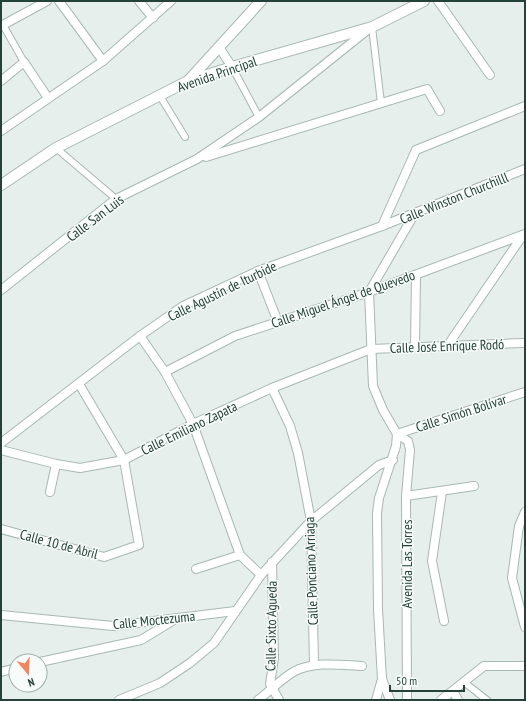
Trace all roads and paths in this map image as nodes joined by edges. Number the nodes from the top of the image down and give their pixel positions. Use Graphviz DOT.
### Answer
graph roads {
  1 [pos="47,1"];
  2 [pos="59,1"];
  3 [pos="139,1"];
  4 [pos="171,1"];
  5 [pos="261,1"];
  6 [pos="424,1"];
  7 [pos="438,1"];
  8 [pos="153,18"];
  9 [pos="2,26"];
  10 [pos="372,26"];
  11 [pos="219,47"];
  12 [pos="103,60"];
  13 [pos="24,62"];
  14 [pos="232,67"];
  15 [pos="490,75"];
  16 [pos="1,81"];
  17 [pos="188,81"];
  18 [pos="160,96"];
  19 [pos="48,98"];
  20 [pos="381,103"];
  21 [pos="525,106"];
  22 [pos="440,111"];
  23 [pos="259,117"];
  24 [pos="1,131"];
  25 [pos="185,138"];
  26 [pos="56,148"];
  27 [pos="197,159"];
  28 [pos="525,169"];
  29 [pos="1,185"];
  30 [pos="116,199"];
  31 [pos="415,213"];
  32 [pos="382,226"];
  33 [pos="524,235"];
  34 [pos="258,271"];
  35 [pos="416,275"];
  36 [pos="2,288"];
  37 [pos="369,292"];
  38 [pos="278,322"];
  39 [pos="140,336"];
  40 [pos="448,345"];
  41 [pos="524,345"];
  42 [pos="415,346"];
  43 [pos="371,349"];
  44 [pos="165,372"];
  45 [pos="79,384"];
  46 [pos="272,388"];
  47 [pos="525,392"];
  48 [pos="193,424"];
  49 [pos="397,434"];
  50 [pos="1,443"];
  51 [pos="1,450"];
  52 [pos="124,460"];
  53 [pos="393,460"];
  54 [pos="56,464"];
  55 [pos="474,486"];
  56 [pos="50,492"];
  57 [pos="442,492"];
  58 [pos="406,496"];
  59 [pos="525,512"];
  60 [pos="312,521"];
  61 [pos="1,528"];
  62 [pos="240,555"];
  63 [pos="272,562"];
  64 [pos="196,569"];
  65 [pos="261,575"];
  66 [pos="235,611"];
  67 [pos="1,615"];
  68 [pos="179,617"];
  69 [pos="444,621"];
  70 [pos="525,627"];
  71 [pos="48,660"];
  72 [pos="314,665"];
  73 [pos="362,666"];
  74 [pos="525,666"];
  75 [pos="382,679"];
  76 [pos="465,683"];
  77 [pos="272,690"];
  78 [pos="453,691"];
  79 [pos="119,700"];
  80 [pos="258,700"];
  81 [pos="279,700"];
  82 [pos="376,700"];
  83 [pos="390,700"];
  84 [pos="407,700"];
  85 [pos="441,700"];
  86 [pos="458,700"];
  87 [pos="488,700"];
  1 -- 9 [label="street"];
  2 -- 12 [label="street"];
  3 -- 8 [label="street"];
  4 -- 8 [label="street"];
  5 -- 11 [label="street"];
  6 -- 10 [label="street, Avenida Principal"];
  7 -- 15 [label="street"];
  8 -- 12 [label="street"];
  9 -- 13 [label="street"];
  10 -- 14 [label="street, Avenida Principal"];
  10 -- 20 [label="street"];
  10 -- 23 [label="street, Calle San Luis"];
  11 -- 14 [label="street"];
  11 -- 17 [label="street"];
  12 -- 19 [label="street"];
  13 -- 16 [label="street"];
  13 -- 19 [label="street"];
  14 -- 17 [label="street, Avenida Principal"];
  14 -- 23 [label="street"];
  17 -- 18 [label="street, Avenida Principal"];
  18 -- 25 [label="street"];
  18 -- 26 [label="street, Avenida Principal"];
  19 -- 24 [label="street"];
  20 -- 22 [label="street, Calle San Luis"];
  20 -- 27 [label="street, Calle San Luis"];
  21 -- 32 [label="street"];
  23 -- 27 [label="street, Calle San Luis"];
  26 -- 29 [label="street, Avenida Principal"];
  26 -- 30 [label="street"];
  27 -- 30 [label="street, Calle San Luis"];
  28 -- 31 [label="street, Calle Winston Churchilll"];
  30 -- 36 [label="street, Calle San Luis"];
  31 -- 32 [label="street, Calle Winston Churchilll"];
  31 -- 37 [label="street"];
  32 -- 34 [label="street, Calle Agustín de Iturbide"];
  33 -- 35 [label="street, Calle Miguel Ángel de Quevedo"];
  33 -- 40 [label="street"];
  34 -- 38 [label="street"];
  34 -- 39 [label="street, Calle Agustín de Iturbide"];
  35 -- 37 [label="street, Calle Miguel Ángel de Quevedo"];
  35 -- 42 [label="street"];
  37 -- 38 [label="street, Calle Miguel Ángel de Quevedo"];
  37 -- 43 [label="street, Avenida Las Torres"];
  38 -- 44 [label="street, Calle Miguel Ángel de Quevedo"];
  39 -- 44 [label="street"];
  39 -- 45 [label="street, Calle Agustín de Iturbide"];
  40 -- 41 [label="street, Calle José Enrique Rodó"];
  40 -- 42 [label="street, Calle José Enrique Rodó"];
  42 -- 43 [label="street, Calle José Enrique Rodó"];
  43 -- 46 [label="street, Calle Emiliano Zapata"];
  43 -- 49 [label="street, Avenida Las Torres"];
  44 -- 48 [label="street"];
  45 -- 50 [label="street, Calle Agustín de Iturbide"];
  45 -- 52 [label="street"];
  46 -- 48 [label="street, Calle Emiliano Zapata"];
  46 -- 60 [label="street, Calle Ponciano Arriaga"];
  47 -- 49 [label="street, Calle Simón Bolívar"];
  48 -- 52 [label="street, Calle Emiliano Zapata"];
  48 -- 62 [label="street"];
  49 -- 53 [label="street, Avenida Las Torres"];
  49 -- 58 [label="street, Avenida Las Torres"];
  51 -- 54 [label="street, Calle Emiliano Zapata"];
  52 -- 54 [label="street, Calle Emiliano Zapata"];
  52 -- 61 [label="street, Calle 10 de Abril"];
  53 -- 60 [label="street"];
  53 -- 75 [label="street, Avenida Las Torres"];
  54 -- 56 [label="street"];
  55 -- 57 [label="street"];
  57 -- 58 [label="street"];
  57 -- 69 [label="street"];
  58 -- 84 [label="street, Avenida Las Torres"];
  59 -- 70 [label="street"];
  60 -- 63 [label="street"];
  60 -- 72 [label="street, Calle Ponciano Arriaga"];
  62 -- 64 [label="street"];
  62 -- 65 [label="street"];
  63 -- 65 [label="street"];
  63 -- 77 [label="street, Calle Sixto Agueda"];
  65 -- 66 [label="street"];
  66 -- 68 [label="street, Calle Moctezuma"];
  66 -- 79 [label="street"];
  67 -- 68 [label="street, Calle Moctezuma"];
  68 -- 71 [label="street"];
  72 -- 73 [label="street"];
  72 -- 77 [label="street"];
  74 -- 76 [label="street"];
  75 -- 82 [label="street"];
  75 -- 83 [label="street, Avenida Las Torres"];
  76 -- 78 [label="street"];
  76 -- 87 [label="street"];
  77 -- 80 [label="street"];
  77 -- 81 [label="street"];
  78 -- 85 [label="street"];
  78 -- 86 [label="street"];
}
